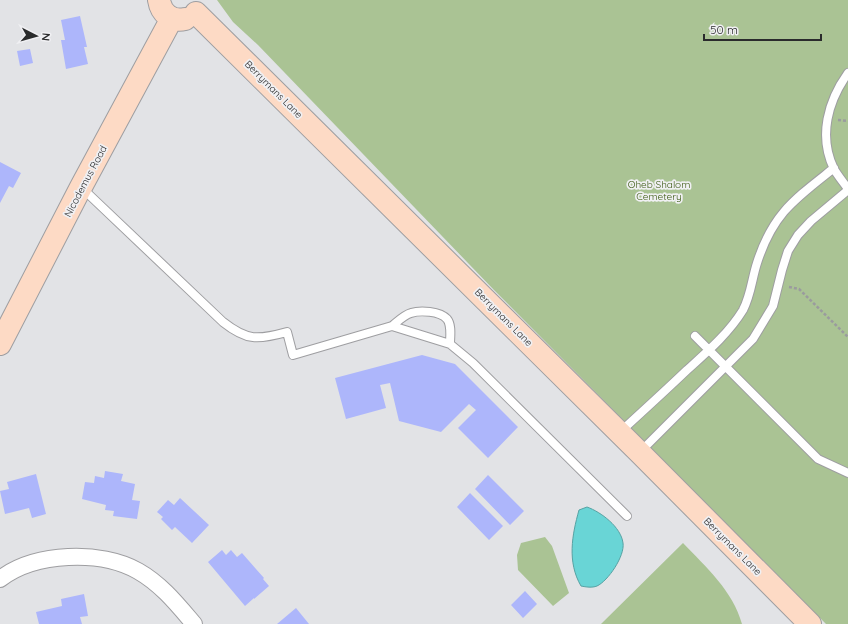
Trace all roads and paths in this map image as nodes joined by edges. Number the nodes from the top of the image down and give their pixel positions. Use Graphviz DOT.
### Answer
graph roads {
  1 [pos="159,0"];
  2 [pos="198,6"];
  3 [pos="172,18"];
  4 [pos="848,73"];
  5 [pos="834,168"];
  6 [pos="81,187"];
  7 [pos="848,190"];
  8 [pos="778,285"];
  9 [pos="392,326"];
  10 [pos="695,336"];
  11 [pos="848,337"];
  12 [pos="0,344"];
  13 [pos="450,344"];
  14 [pos="709,350"];
  15 [pos="725,367"];
  16 [pos="620,433"];
  17 [pos="640,452"];
  18 [pos="848,473"];
  19 [pos="627,516"];
  20 [pos="0,578"];
  21 [pos="194,624"];
  22 [pos="810,624"];
  1 -- 3 [label="street"];
  2 -- 3 [label="street"];
  2 -- 16 [label="street, Berrymans Lane"];
  3 -- 6 [label="street, Nicodemus Road"];
  4 -- 5 [label="lane"];
  5 -- 7 [label="lane"];
  5 -- 14 [label="lane"];
  6 -- 9 [label="lane"];
  6 -- 12 [label="street, Nicodemus Road"];
  7 -- 8 [label="lane"];
  8 -- 11 [label="path"];
  8 -- 15 [label="lane"];
  9 -- 13 [label="lane"];
  9 -- 13 [label="lane"];
  10 -- 14 [label="lane"];
  13 -- 19 [label="lane"];
  14 -- 15 [label="lane"];
  14 -- 16 [label="lane"];
  15 -- 17 [label="lane"];
  15 -- 18 [label="lane"];
  16 -- 17 [label="street, Berrymans Lane"];
  17 -- 22 [label="street, Berrymans Lane"];
  20 -- 21 [label="street"];
}
